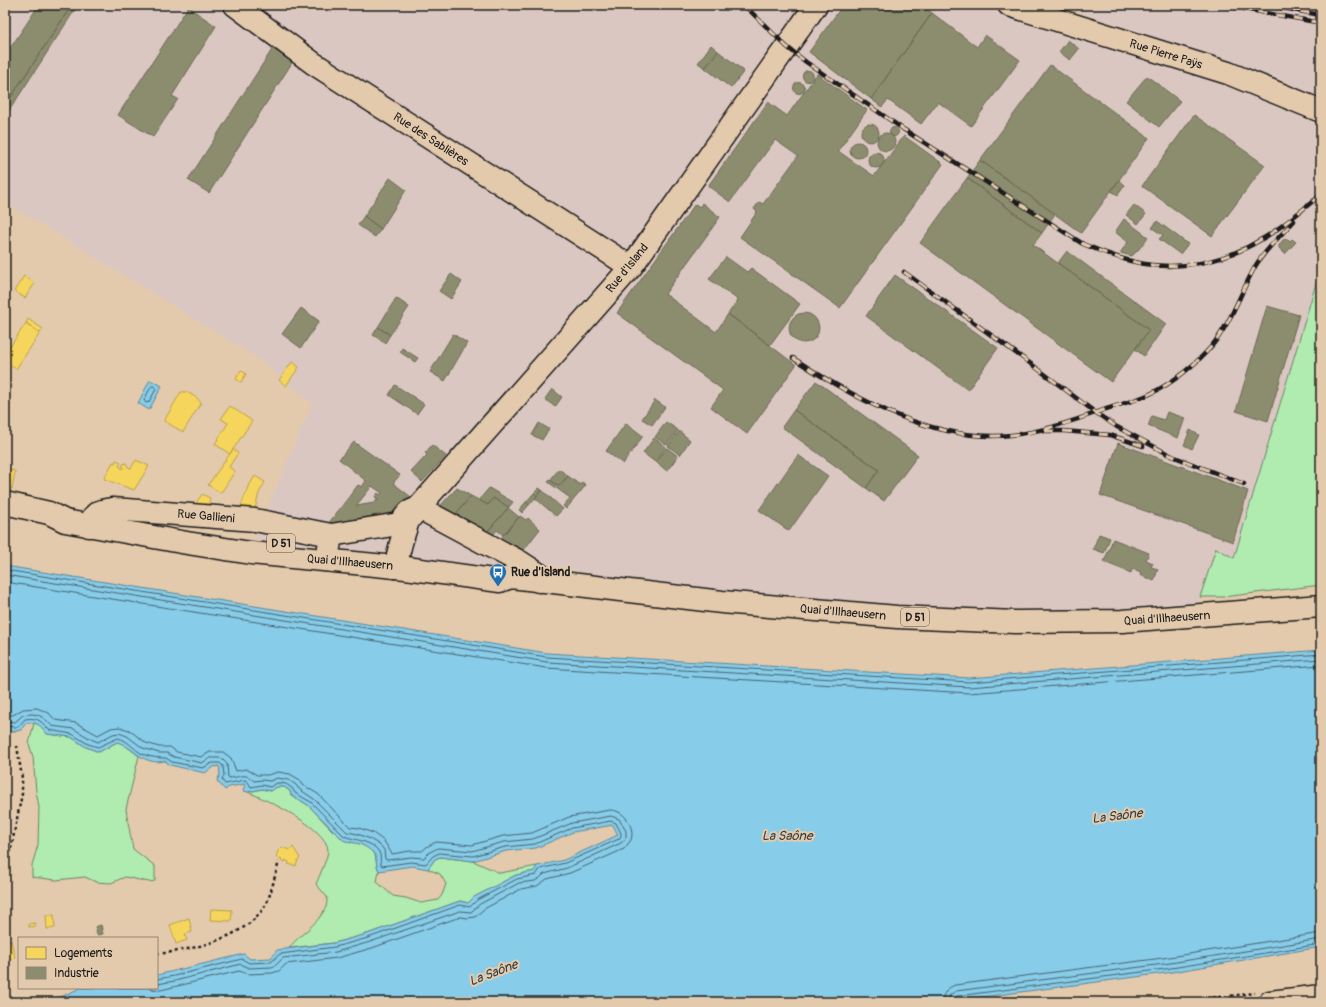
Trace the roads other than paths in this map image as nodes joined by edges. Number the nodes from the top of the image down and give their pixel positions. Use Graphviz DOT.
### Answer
graph roads {
  1 [pos="235,5"];
  2 [pos="816,5"];
  3 [pos="1009,5"];
  4 [pos="1321,111"];
  5 [pos="631,267"];
  6 [pos="5,503"];
  7 [pos="421,509"];
  8 [pos="91,521"];
  9 [pos="329,548"];
  10 [pos="396,562"];
  11 [pos="539,581"];
  12 [pos="1321,606"];
  13 [pos="1321,996"];
  14 [pos="1263,997"];
  1 -- 5 [label="street, Rue des Sablières"];
  2 -- 5 [label="street, Rue d'Island"];
  3 -- 4 [label="street, Rue Pierre Paÿs"];
  5 -- 7 [label="street, Rue d'Island"];
  6 -- 8 [label="street, Quai d'Illhaeusern / D 51"];
  7 -- 9 [label="street, Rue Gallieni"];
  7 -- 10 [label="street, Rue d'Island"];
  7 -- 11 [label="street"];
  8 -- 9 [label="street, Quai d'Illhaeusern / D 51"];
  8 -- 9 [label="street, Rue Gallieni"];
  9 -- 10 [label="street, Quai d'Illhaeusern / D 51"];
  10 -- 11 [label="street, Quai d'Illhaeusern / D 51"];
  11 -- 12 [label="street, Quai d'Illhaeusern / D 51"];
  13 -- 14 [label="street"];
}
